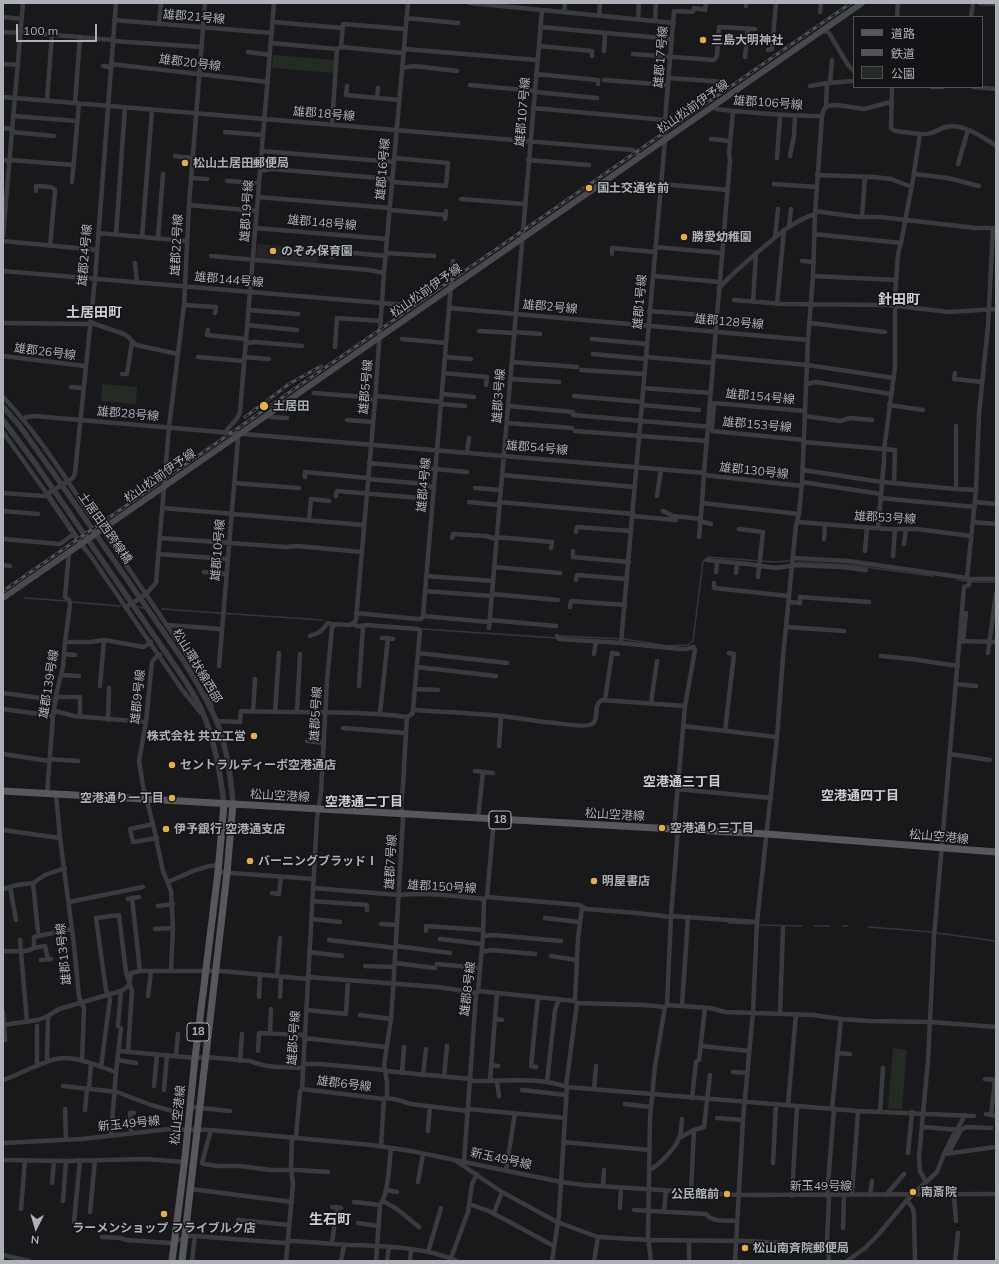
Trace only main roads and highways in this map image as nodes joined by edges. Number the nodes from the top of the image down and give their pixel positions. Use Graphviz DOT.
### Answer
graph roads {
  1 [pos="862,3"];
  2 [pos="3,598"];
  3 [pos="3,791"];
  4 [pos="224,804"];
  5 [pos="233,804"];
  6 [pos="996,852"];
  7 [pos="172,1261"];
  8 [pos="182,1261"];
  1 -- 2 [label="main road, 松山松前伊予線"];
  3 -- 4 [label="main road, 松山空港線 / 18"];
  4 -- 5 [label="main road, 松山空港線 / 18"];
  4 -- 7 [label="main road, 松山空港線 / 18"];
  5 -- 6 [label="main road, 松山空港線 / 18"];
  5 -- 8 [label="main road, 松山空港線 / 18"];
}
